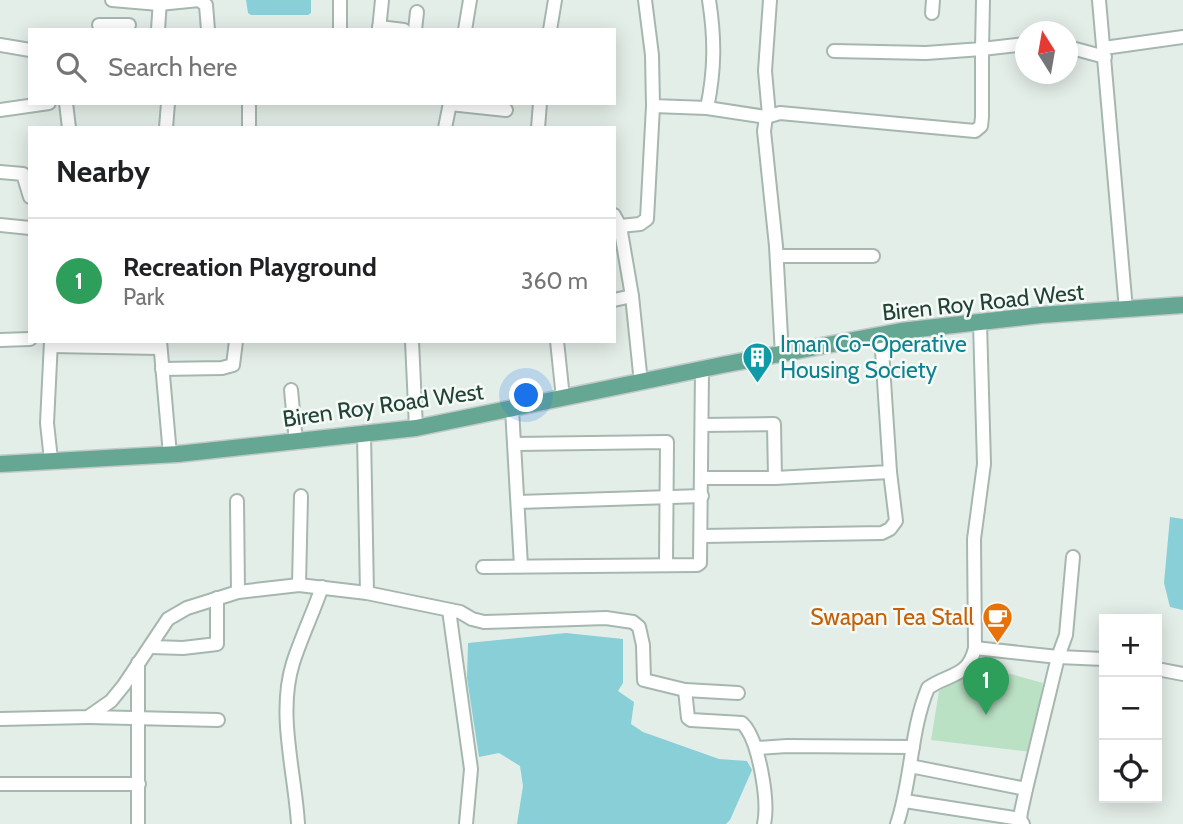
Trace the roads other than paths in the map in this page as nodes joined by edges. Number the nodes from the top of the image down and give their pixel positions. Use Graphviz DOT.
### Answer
graph roads {
  1 [pos="112,0"];
  2 [pos="341,0"];
  3 [pos="382,0"];
  4 [pos="470,0"];
  5 [pos="555,0"];
  6 [pos="645,0"];
  7 [pos="709,0"];
  8 [pos="770,0"];
  9 [pos="983,0"];
  10 [pos="1099,0"];
  11 [pos="131,1"];
  12 [pos="159,2"];
  13 [pos="417,12"];
  14 [pos="99,25"];
  15 [pos="129,28"];
  16 [pos="158,28"];
  17 [pos="208,28"];
  18 [pos="340,28"];
  19 [pos="379,28"];
  20 [pos="415,28"];
  21 [pos="465,28"];
  22 [pos="551,28"];
  23 [pos="1183,37"];
  24 [pos="0,45"];
  25 [pos="1015,45"];
  26 [pos="1078,48"];
  27 [pos="982,49"];
  28 [pos="28,50"];
  29 [pos="834,51"];
  30 [pos="1105,52"];
  31 [pos="35,105"];
  32 [pos="66,105"];
  33 [pos="169,105"];
  34 [pos="249,105"];
  35 [pos="450,105"];
  36 [pos="466,105"];
  37 [pos="540,105"];
  38 [pos="653,106"];
  39 [pos="707,108"];
  40 [pos="0,110"];
  41 [pos="506,110"];
  42 [pos="768,116"];
  43 [pos="69,126"];
  44 [pos="166,126"];
  45 [pos="248,126"];
  46 [pos="444,126"];
  47 [pos="538,126"];
  48 [pos="0,172"];
  49 [pos="28,186"];
  50 [pos="617,220"];
  51 [pos="0,225"];
  52 [pos="28,228"];
  53 [pos="777,256"];
  54 [pos="873,256"];
  55 [pos="632,296"];
  56 [pos="616,300"];
  57 [pos="1183,305"];
  58 [pos="1126,310"];
  59 [pos="980,323"];
  60 [pos="881,335"];
  61 [pos="28,339"];
  62 [pos="0,340"];
  63 [pos="51,343"];
  64 [pos="236,343"];
  65 [pos="412,343"];
  66 [pos="556,343"];
  67 [pos="160,345"];
  68 [pos="782,355"];
  69 [pos="162,369"];
  70 [pos="702,369"];
  71 [pos="641,383"];
  72 [pos="291,390"];
  73 [pos="563,398"];
  74 [pos="512,409"];
  75 [pos="702,422"];
  76 [pos="416,428"];
  77 [pos="364,434"];
  78 [pos="296,442"];
  79 [pos="515,444"];
  80 [pos="170,454"];
  81 [pos="51,460"];
  82 [pos="0,464"];
  83 [pos="890,472"];
  84 [pos="702,478"];
  85 [pos="775,478"];
  86 [pos="702,495"];
  87 [pos="301,496"];
  88 [pos="667,496"];
  89 [pos="237,500"];
  90 [pos="518,502"];
  91 [pos="702,536"];
  92 [pos="1073,557"];
  93 [pos="666,564"];
  94 [pos="521,566"];
  95 [pos="483,567"];
  96 [pos="299,585"];
  97 [pos="321,587"];
  98 [pos="238,592"];
  99 [pos="367,593"];
  100 [pos="218,598"];
  101 [pos="449,610"];
  102 [pos="151,647"];
  103 [pos="975,648"];
  104 [pos="1058,657"];
  105 [pos="1099,659"];
  106 [pos="138,663"];
  107 [pos="1162,670"];
  108 [pos="1183,674"];
  109 [pos="685,690"];
  110 [pos="738,694"];
  111 [pos="88,717"];
  112 [pos="138,718"];
  113 [pos="0,719"];
  114 [pos="218,720"];
  115 [pos="913,747"];
  116 [pos="758,748"];
  117 [pos="910,766"];
  118 [pos="0,784"];
  119 [pos="139,784"];
  120 [pos="1026,789"];
  121 [pos="905,801"];
  122 [pos="1022,822"];
  123 [pos="138,824"];
  124 [pos="298,824"];
  125 [pos="466,824"];
  126 [pos="764,824"];
  127 [pos="897,824"];
  1 -- 11 [label="street"];
  2 -- 18 [label="street"];
  3 -- 19 [label="street"];
  4 -- 21 [label="street"];
  5 -- 22 [label="street"];
  6 -- 38 [label="street"];
  7 -- 39 [label="street"];
  8 -- 42 [label="street"];
  9 -- 27 [label="street"];
  10 -- 30 [label="street"];
  11 -- 12 [label="street"];
  11 -- 15 [label="street"];
  12 -- 16 [label="street"];
  12 -- 17 [label="street"];
  13 -- 20 [label="street"];
  14 -- 15 [label="street"];
  23 -- 30 [label="street"];
  24 -- 28 [label="street"];
  25 -- 27 [label="street"];
  26 -- 30 [label="street"];
  27 -- 29 [label="street"];
  27 -- 42 [label="street"];
  30 -- 58 [label="street"];
  31 -- 40 [label="street"];
  32 -- 43 [label="street"];
  33 -- 44 [label="street"];
  34 -- 45 [label="street"];
  35 -- 46 [label="street"];
  36 -- 41 [label="street"];
  37 -- 47 [label="street"];
  38 -- 39 [label="street"];
  38 -- 50 [label="street"];
  39 -- 42 [label="street"];
  42 -- 53 [label="street"];
  48 -- 49 [label="street"];
  50 -- 55 [label="street"];
  51 -- 52 [label="street"];
  53 -- 54 [label="street"];
  53 -- 68 [label="street"];
  55 -- 56 [label="street"];
  55 -- 71 [label="street"];
  57 -- 58 [label="main road, Biren Roy Road West"];
  58 -- 59 [label="main road, Biren Roy Road West"];
  59 -- 60 [label="main road, Biren Roy Road West"];
  59 -- 103 [label="street"];
  60 -- 68 [label="main road, Biren Roy Road West"];
  60 -- 83 [label="street"];
  61 -- 62 [label="street"];
  63 -- 67 [label="street"];
  63 -- 81 [label="street"];
  64 -- 69 [label="street"];
  65 -- 76 [label="street"];
  66 -- 73 [label="street"];
  67 -- 69 [label="street"];
  68 -- 70 [label="main road, Biren Roy Road West"];
  69 -- 80 [label="street"];
  70 -- 71 [label="main road, Biren Roy Road West"];
  70 -- 75 [label="street"];
  71 -- 73 [label="main road, Biren Roy Road West"];
  72 -- 78 [label="street"];
  73 -- 74 [label="main road, Biren Roy Road West"];
  74 -- 76 [label="main road, Biren Roy Road West"];
  74 -- 79 [label="street"];
  75 -- 84 [label="street"];
  75 -- 85 [label="street"];
  76 -- 77 [label="main road, Biren Roy Road West"];
  77 -- 78 [label="main road, Biren Roy Road West"];
  77 -- 99 [label="street"];
  78 -- 80 [label="main road, Biren Roy Road West"];
  79 -- 88 [label="street"];
  79 -- 90 [label="street"];
  80 -- 81 [label="main road, Biren Roy Road West"];
  81 -- 82 [label="main road, Biren Roy Road West"];
  83 -- 85 [label="street"];
  83 -- 91 [label="street"];
  84 -- 85 [label="street"];
  84 -- 86 [label="street"];
  86 -- 88 [label="street"];
  86 -- 91 [label="street"];
  87 -- 96 [label="street"];
  88 -- 90 [label="street"];
  88 -- 93 [label="street"];
  89 -- 98 [label="street"];
  90 -- 94 [label="street"];
  91 -- 93 [label="street"];
  92 -- 104 [label="street"];
  93 -- 94 [label="street"];
  94 -- 95 [label="street"];
  96 -- 97 [label="street"];
  96 -- 98 [label="street"];
  97 -- 99 [label="street"];
  97 -- 124 [label="street"];
  98 -- 100 [label="street"];
  99 -- 101 [label="street"];
  100 -- 102 [label="street"];
  100 -- 102 [label="street"];
  101 -- 109 [label="street"];
  101 -- 125 [label="street"];
  102 -- 106 [label="street"];
  103 -- 104 [label="street"];
  103 -- 115 [label="street"];
  104 -- 105 [label="street"];
  104 -- 120 [label="street"];
  106 -- 111 [label="street"];
  106 -- 112 [label="street"];
  107 -- 108 [label="street"];
  109 -- 110 [label="street"];
  109 -- 116 [label="street"];
  111 -- 112 [label="street"];
  111 -- 113 [label="street"];
  112 -- 114 [label="street"];
  112 -- 119 [label="street"];
  115 -- 116 [label="street"];
  115 -- 117 [label="street"];
  116 -- 126 [label="street"];
  117 -- 120 [label="street"];
  117 -- 121 [label="street"];
  118 -- 119 [label="street"];
  119 -- 123 [label="street"];
  120 -- 122 [label="street"];
  121 -- 122 [label="street"];
  121 -- 127 [label="street"];
}
